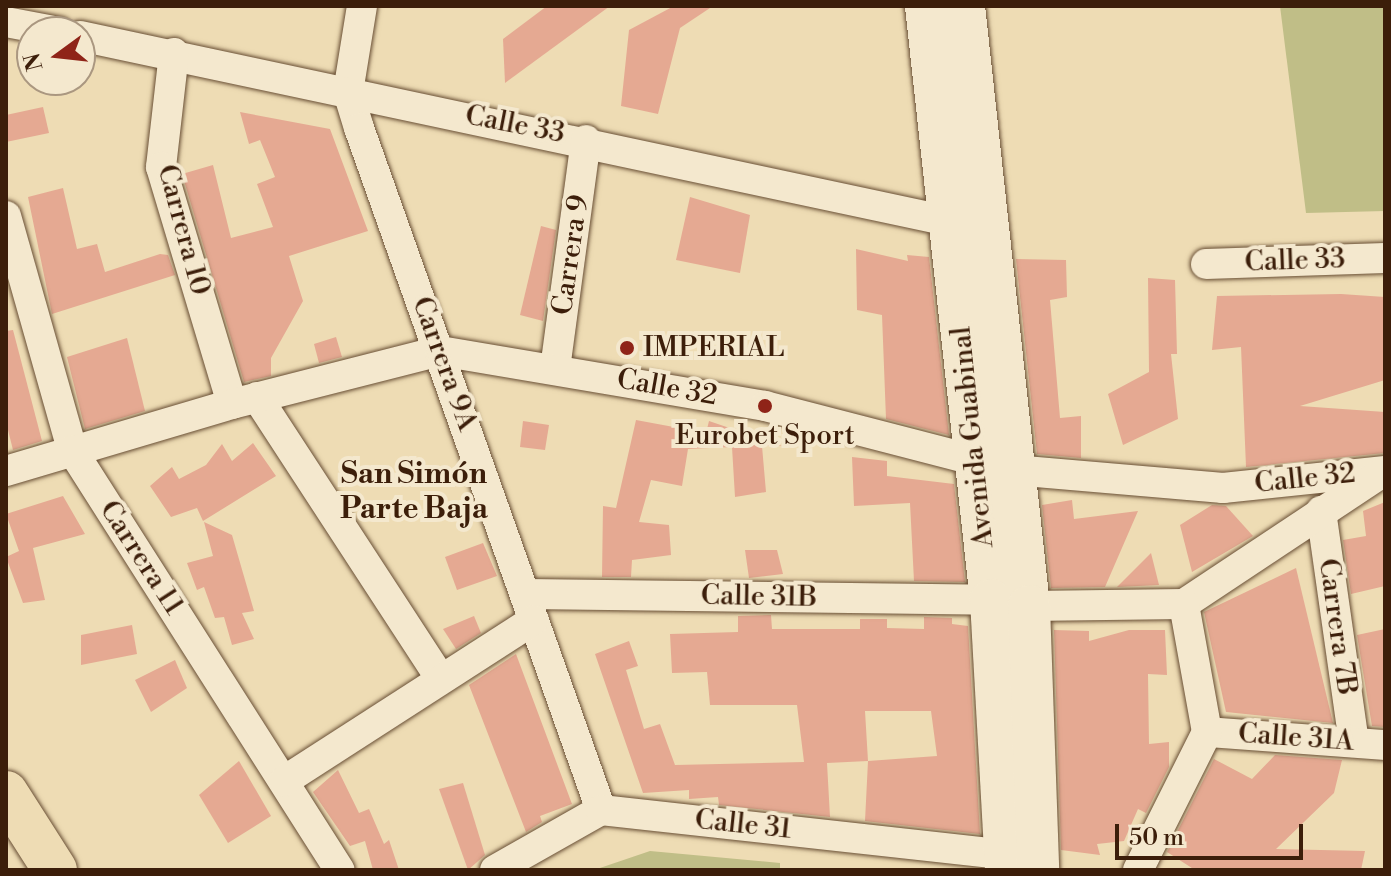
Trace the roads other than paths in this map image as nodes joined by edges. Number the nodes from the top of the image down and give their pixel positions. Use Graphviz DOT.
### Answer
graph roads {
  1 [pos="362,6"];
  2 [pos="926,6"];
  3 [pos="964,6"];
  4 [pos="96,39"];
  5 [pos="174,53"];
  6 [pos="348,92"];
  7 [pos="586,140"];
  8 [pos="6,216"];
  9 [pos="948,221"];
  10 [pos="1385,258"];
  11 [pos="1206,264"];
  12 [pos="440,351"];
  13 [pos="555,369"];
  14 [pos="244,400"];
  15 [pos="72,450"];
  16 [pos="995,465"];
  17 [pos="6,471"];
  18 [pos="1385,471"];
  19 [pos="1321,511"];
  20 [pos="1010,603"];
  21 [pos="1184,604"];
  22 [pos="530,607"];
  23 [pos="440,678"];
  24 [pos="1207,732"];
  25 [pos="1354,742"];
  26 [pos="1385,745"];
  27 [pos="284,781"];
  28 [pos="6,793"];
  29 [pos="601,810"];
  30 [pos="1017,865"];
  31 [pos="55,870"];
  32 [pos="340,870"];
  33 [pos="495,870"];
  34 [pos="1138,870"];
  1 -- 6 [label="street, Carrera 9A"];
  2 -- 9 [label="main road, Avenida Guabinal"];
  3 -- 16 [label="main road, Avenida Guabinal"];
  4 -- 5 [label="street, Calle 33"];
  5 -- 6 [label="street, Calle 33"];
  5 -- 14 [label="street, Carrera 10"];
  6 -- 7 [label="street, Calle 33"];
  6 -- 12 [label="street, Carrera 9A"];
  7 -- 9 [label="street, Calle 33"];
  7 -- 13 [label="street, Carrera 9"];
  8 -- 15 [label="street, Carrera 11"];
  9 -- 16 [label="main road, Avenida Guabinal"];
  10 -- 11 [label="street, Calle 33"];
  12 -- 13 [label="street, Calle 32"];
  12 -- 14 [label="street, Calle 32"];
  12 -- 22 [label="street, Carrera 9A"];
  13 -- 16 [label="street, Calle 32"];
  14 -- 15 [label="street, Calle 32"];
  14 -- 23 [label="street, Carrera 10"];
  15 -- 17 [label="street, Calle 32"];
  15 -- 27 [label="street, Carrera 11"];
  16 -- 18 [label="street, Calle 32"];
  16 -- 20 [label="main road, Avenida Guabinal"];
  18 -- 19 [label="street"];
  19 -- 21 [label="street"];
  19 -- 25 [label="street, Carrera 7B"];
  20 -- 21 [label="street, Calle 31B"];
  20 -- 22 [label="street, Calle 31B"];
  20 -- 30 [label="main road, Avenida Guabinal"];
  21 -- 24 [label="street"];
  22 -- 23 [label="street"];
  22 -- 29 [label="street, Carrera 9A"];
  23 -- 27 [label="street"];
  24 -- 25 [label="street, Calle 31A"];
  24 -- 34 [label="street"];
  25 -- 26 [label="street, Calle 31A"];
  27 -- 32 [label="street, Carrera 11"];
  28 -- 31 [label="main road"];
  29 -- 30 [label="street, Calle 31"];
  29 -- 33 [label="street"];
}
